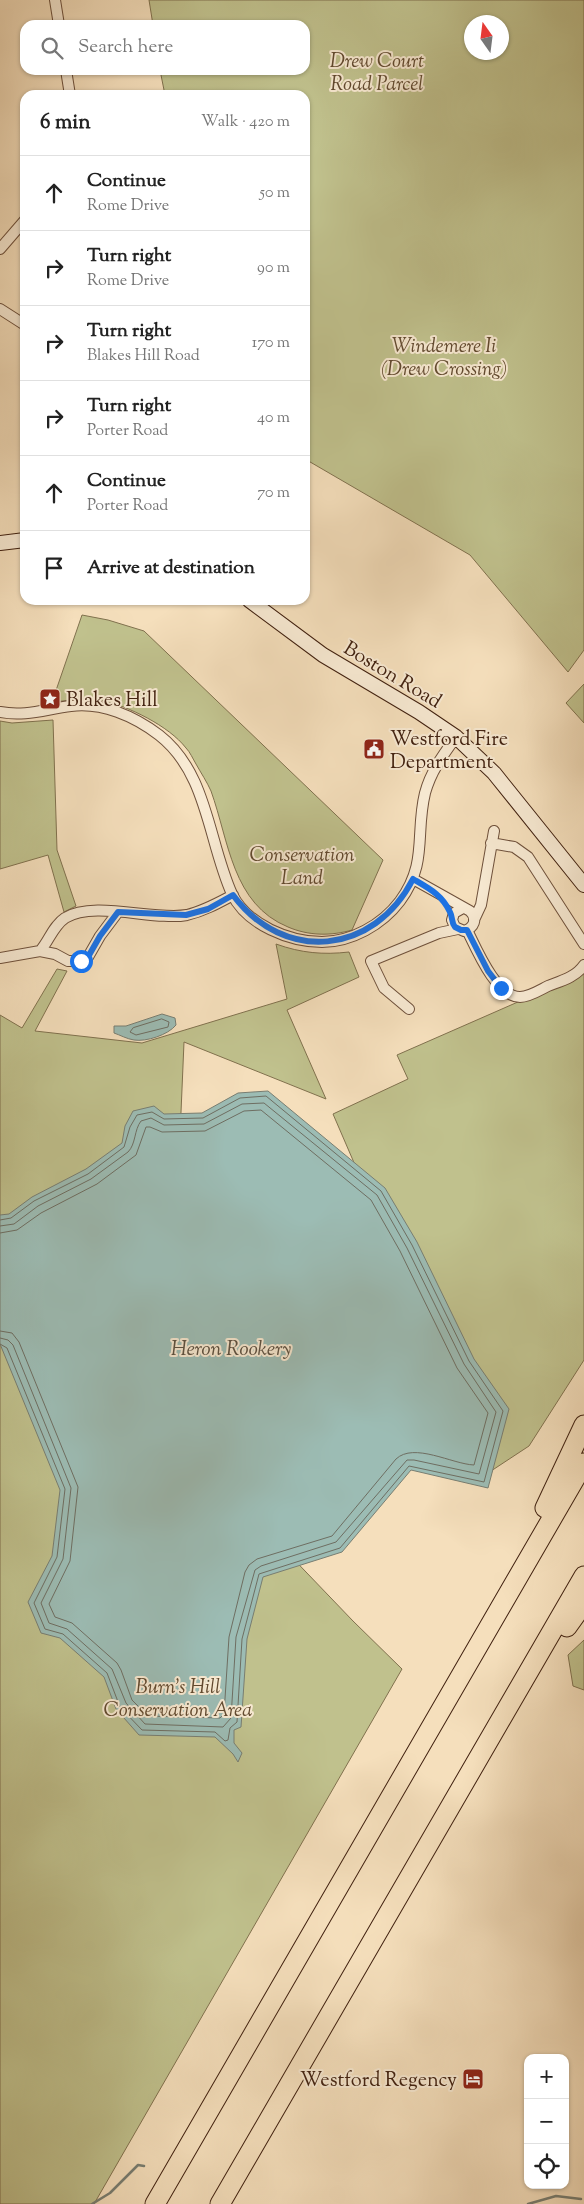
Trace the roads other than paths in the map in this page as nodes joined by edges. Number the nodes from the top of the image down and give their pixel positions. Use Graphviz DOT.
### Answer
graph roads {
  1 [pos="55,0"];
  2 [pos="58,20"];
  3 [pos="67,75"];
  4 [pos="69,90"];
  5 [pos="20,226"];
  6 [pos="0,249"];
  7 [pos="0,309"];
  8 [pos="20,321"];
  9 [pos="20,541"];
  10 [pos="0,544"];
  11 [pos="257,605"];
  12 [pos="0,712"];
  13 [pos="456,737"];
  14 [pos="494,831"];
  15 [pos="492,843"];
  16 [pos="413,879"];
  17 [pos="584,885"];
  18 [pos="482,890"];
  19 [pos="438,894"];
  20 [pos="233,895"];
  21 [pos="465,908"];
  22 [pos="118,912"];
  23 [pos="452,918"];
  24 [pos="474,920"];
  25 [pos="462,930"];
  26 [pos="439,933"];
  27 [pos="584,944"];
  28 [pos="40,952"];
  29 [pos="0,958"];
  30 [pos="584,965"];
  31 [pos="409,1009"];
  32 [pos="584,1426"];
  33 [pos="584,1464"];
  34 [pos="584,1576"];
  35 [pos="503,1602"];
  36 [pos="584,1603"];
  37 [pos="518,1690"];
  38 [pos="155,2204"];
  39 [pos="220,2204"];
  1 -- 2 [label="street"];
  3 -- 4 [label="street"];
  5 -- 6 [label="street"];
  7 -- 8 [label="street"];
  9 -- 10 [label="main road"];
  11 -- 13 [label="main road, Boston Road"];
  12 -- 20 [label="street"];
  13 -- 16 [label="street"];
  13 -- 17 [label="main road, Boston Road"];
  14 -- 15 [label="street"];
  15 -- 18 [label="street"];
  15 -- 27 [label="street"];
  16 -- 19 [label="street"];
  16 -- 20 [label="street"];
  18 -- 21 [label="street"];
  18 -- 24 [label="street"];
  19 -- 21 [label="street"];
  19 -- 23 [label="street"];
  20 -- 22 [label="street"];
  21 -- 23 [label="street"];
  21 -- 24 [label="street"];
  22 -- 28 [label="street"];
  22 -- 28 [label="street"];
  23 -- 25 [label="street"];
  23 -- 26 [label="street"];
  24 -- 25 [label="street"];
  25 -- 26 [label="street"];
  25 -- 30 [label="street"];
  26 -- 31 [label="street"];
  28 -- 29 [label="street"];
  32 -- 35 [label="highway"];
  33 -- 35 [label="highway"];
  34 -- 37 [label="highway"];
  35 -- 38 [label="highway"];
  36 -- 37 [label="highway"];
  37 -- 39 [label="highway"];
}
